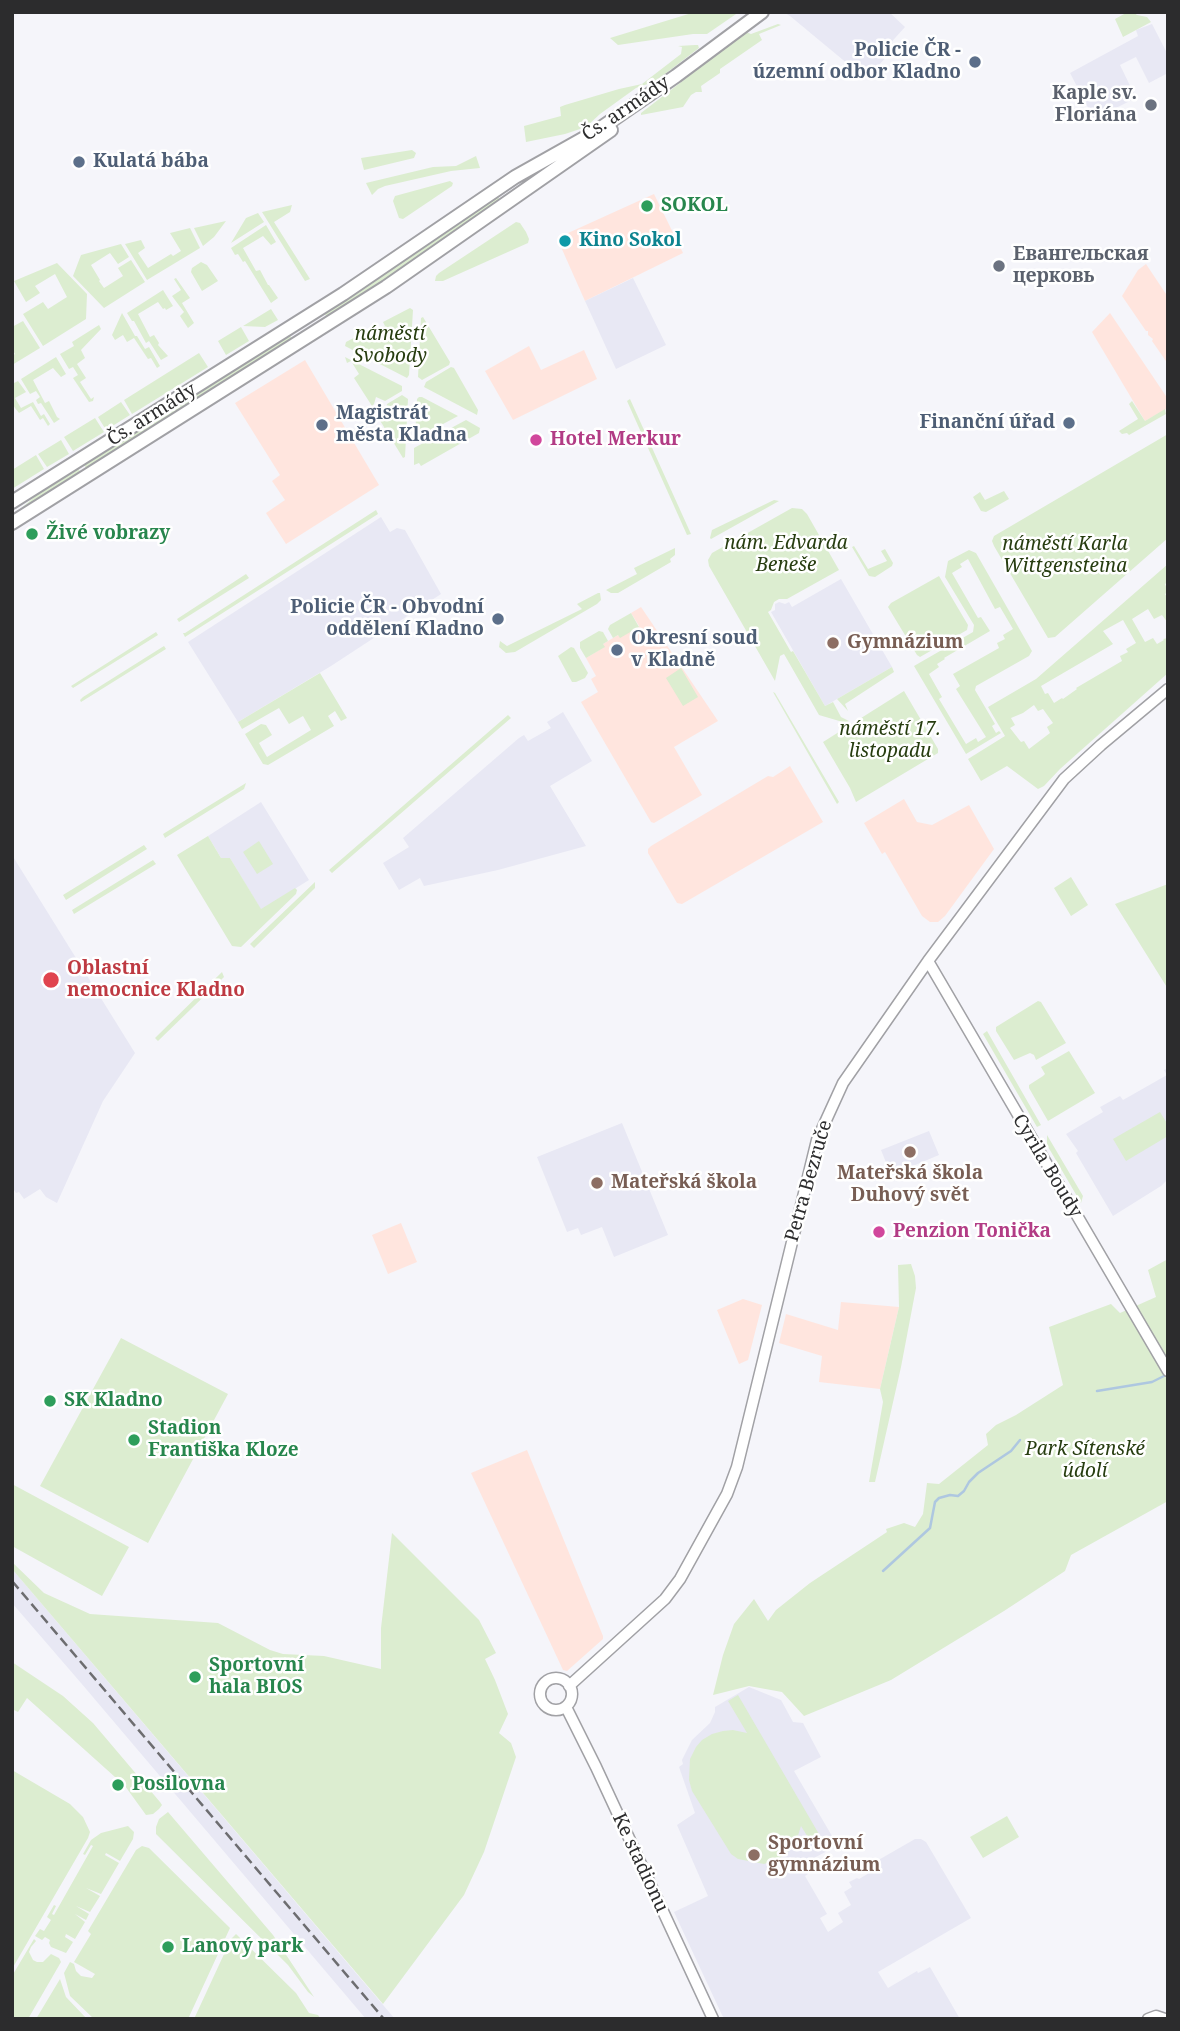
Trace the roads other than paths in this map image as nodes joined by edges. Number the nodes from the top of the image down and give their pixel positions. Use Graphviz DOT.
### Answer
graph roads {
  1 [pos="762,12"];
  2 [pos="676,76"];
  3 [pos="12,502"];
  4 [pos="12,523"];
  5 [pos="1168,689"];
  6 [pos="928,961"];
  7 [pos="1168,1371"];
  8 [pos="569,1686"];
  9 [pos="566,1707"];
  10 [pos="713,2019"];
  11 [pos="1148,2019"];
  12 [pos="1165,2019"];
  1 -- 2 [label="main road"];
  2 -- 3 [label="main road, Čs. armády"];
  2 -- 4 [label="main road, Čs. armády"];
  5 -- 6 [label="street, Petra Bezruče"];
  6 -- 7 [label="street, Cyrila Boudy"];
  6 -- 8 [label="street, Petra Bezruče"];
  8 -- 9 [label="street"];
  8 -- 9 [label="street"];
  9 -- 10 [label="street, Ke stadionu"];
  11 -- 12 [label="street"];
}
